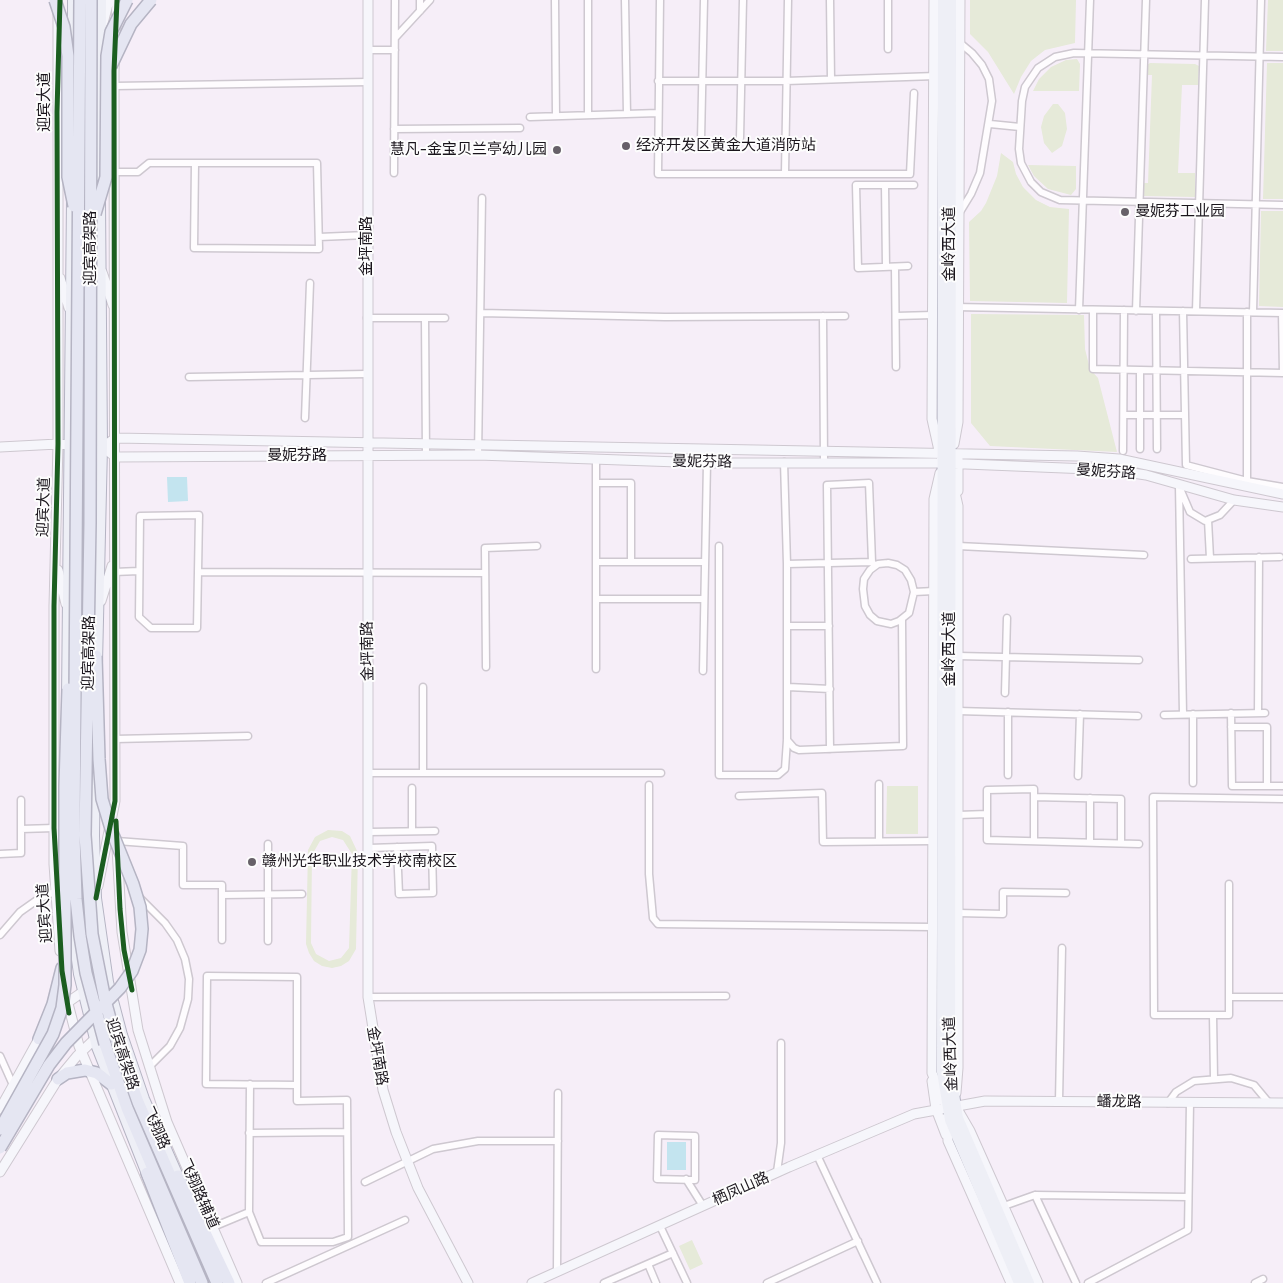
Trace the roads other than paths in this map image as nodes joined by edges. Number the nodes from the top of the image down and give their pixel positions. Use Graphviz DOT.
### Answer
graph roads {
  1 [pos="46,0"];
  2 [pos="55,0"];
  3 [pos="60,0"];
  4 [pos="73,0"];
  5 [pos="80,0"];
  6 [pos="91,0"];
  7 [pos="101,0"];
  8 [pos="109,0"];
  9 [pos="117,0"];
  10 [pos="127,0"];
  11 [pos="151,0"];
  12 [pos="368,0"];
  13 [pos="395,0"];
  14 [pos="420,0"];
  15 [pos="430,0"];
  16 [pos="555,0"];
  17 [pos="588,0"];
  18 [pos="625,0"];
  19 [pos="660,0"];
  20 [pos="704,0"];
  21 [pos="743,0"];
  22 [pos="788,0"];
  23 [pos="830,0"];
  24 [pos="888,0"];
  25 [pos="934,0"];
  26 [pos="943,0"];
  27 [pos="951,0"];
  28 [pos="960,0"];
  29 [pos="1090,0"];
  30 [pos="1146,0"];
  31 [pos="1205,0"];
  32 [pos="1261,0"];
  33 [pos="420,12"];
  34 [pos="101,28"];
  35 [pos="395,38"];
  36 [pos="960,43"];
  37 [pos="888,49"];
  38 [pos="368,50"];
  39 [pos="395,50"];
  40 [pos="1088,54"];
  41 [pos="1144,55"];
  42 [pos="68,56"];
  43 [pos="1204,56"];
  44 [pos="1260,56"];
  45 [pos="1283,57"];
  46 [pos="938,76"];
  47 [pos="831,79"];
  48 [pos="658,81"];
  49 [pos="703,81"];
  50 [pos="742,81"];
  51 [pos="786,81"];
  52 [pos="368,82"];
  53 [pos="111,87"];
  54 [pos="914,93"];
  55 [pos="658,113"];
  56 [pos="627,114"];
  57 [pos="588,115"];
  58 [pos="556,116"];
  59 [pos="530,117"];
  60 [pos="990,124"];
  61 [pos="1020,127"];
  62 [pos="520,128"];
  63 [pos="394,129"];
  64 [pos="740,138"];
  65 [pos="702,140"];
  66 [pos="195,164"];
  67 [pos="115,172"];
  68 [pos="394,173"];
  69 [pos="784,173"];
  70 [pos="914,184"];
  71 [pos="885,185"];
  72 [pos="482,198"];
  73 [pos="1083,202"];
  74 [pos="1139,203"];
  75 [pos="1199,204"];
  76 [pos="1256,205"];
  77 [pos="1283,205"];
  78 [pos="959,213"];
  79 [pos="79,228"];
  80 [pos="91,228"];
  81 [pos="367,235"];
  82 [pos="319,237"];
  83 [pos="908,266"];
  84 [pos="100,267"];
  85 [pos="886,267"];
  86 [pos="895,267"];
  87 [pos="57,268"];
  88 [pos="310,283"];
  89 [pos="954,307"];
  90 [pos="1079,310"];
  91 [pos="1092,310"];
  92 [pos="1124,310"];
  93 [pos="1136,310"];
  94 [pos="1156,311"];
  95 [pos="1183,311"];
  96 [pos="1196,311"];
  97 [pos="115,312"];
  98 [pos="1250,312"];
  99 [pos="70,313"];
  100 [pos="481,313"];
  101 [pos="1283,313"];
  102 [pos="933,315"];
  103 [pos="823,316"];
  104 [pos="845,316"];
  105 [pos="896,316"];
  106 [pos="367,318"];
  107 [pos="425,318"];
  108 [pos="445,318"];
  109 [pos="896,367"];
  110 [pos="1124,369"];
  111 [pos="1140,370"];
  112 [pos="1156,370"];
  113 [pos="1184,371"];
  114 [pos="1248,372"];
  115 [pos="1283,373"];
  116 [pos="367,374"];
  117 [pos="306,375"];
  118 [pos="189,377"];
  119 [pos="1124,415"];
  120 [pos="1140,415"];
  121 [pos="1156,415"];
  122 [pos="1185,415"];
  123 [pos="304,418"];
  124 [pos="116,438"];
  125 [pos="367,443"];
  126 [pos="58,444"];
  127 [pos="426,444"];
  128 [pos="70,445"];
  129 [pos="478,445"];
  130 [pos="0,447"];
  131 [pos="102,447"];
  132 [pos="1140,448"];
  133 [pos="1157,449"];
  134 [pos="824,451"];
  135 [pos="1123,451"];
  136 [pos="367,455"];
  137 [pos="426,455"];
  138 [pos="478,455"];
  139 [pos="116,457"];
  140 [pos="946,457"];
  141 [pos="596,459"];
  142 [pos="784,462"];
  143 [pos="824,462"];
  144 [pos="707,463"];
  145 [pos="1247,481"];
  146 [pos="596,483"];
  147 [pos="1179,486"];
  148 [pos="1283,488"];
  149 [pos="1283,494"];
  150 [pos="1234,500"];
  151 [pos="1283,507"];
  152 [pos="1208,520"];
  153 [pos="90,523"];
  154 [pos="77,525"];
  155 [pos="537,546"];
  156 [pos="719,546"];
  157 [pos="958,546"];
  158 [pos="55,555"];
  159 [pos="1144,555"];
  160 [pos="114,557"];
  161 [pos="1259,557"];
  162 [pos="1280,557"];
  163 [pos="1210,558"];
  164 [pos="1191,559"];
  165 [pos="596,562"];
  166 [pos="631,562"];
  167 [pos="705,562"];
  168 [pos="830,563"];
  169 [pos="787,564"];
  170 [pos="873,564"];
  171 [pos="140,571"];
  172 [pos="114,572"];
  173 [pos="199,572"];
  174 [pos="485,573"];
  175 [pos="367,574"];
  176 [pos="934,590"];
  177 [pos="914,592"];
  178 [pos="596,599"];
  179 [pos="704,599"];
  180 [pos="98,609"];
  181 [pos="68,615"];
  182 [pos="1007,618"];
  183 [pos="902,620"];
  184 [pos="787,626"];
  185 [pos="829,626"];
  186 [pos="958,656"];
  187 [pos="1006,657"];
  188 [pos="1139,660"];
  189 [pos="486,667"];
  190 [pos="596,669"];
  191 [pos="703,671"];
  192 [pos="423,687"];
  193 [pos="788,687"];
  194 [pos="830,689"];
  195 [pos="1005,694"];
  196 [pos="958,711"];
  197 [pos="1008,712"];
  198 [pos="1231,713"];
  199 [pos="1080,714"];
  200 [pos="1183,714"];
  201 [pos="1193,714"];
  202 [pos="1164,715"];
  203 [pos="1138,716"];
  204 [pos="1231,727"];
  205 [pos="248,736"];
  206 [pos="115,739"];
  207 [pos="787,740"];
  208 [pos="830,749"];
  209 [pos="370,773"];
  210 [pos="423,773"];
  211 [pos="661,773"];
  212 [pos="1008,775"];
  213 [pos="1078,776"];
  214 [pos="1193,783"];
  215 [pos="879,784"];
  216 [pos="649,785"];
  217 [pos="1267,786"];
  218 [pos="1283,786"];
  219 [pos="412,788"];
  220 [pos="739,796"];
  221 [pos="1034,797"];
  222 [pos="1090,798"];
  223 [pos="1283,799"];
  224 [pos="20,800"];
  225 [pos="115,801"];
  226 [pos="54,804"];
  227 [pos="958,814"];
  228 [pos="987,814"];
  229 [pos="54,828"];
  230 [pos="21,829"];
  231 [pos="412,831"];
  232 [pos="434,831"];
  233 [pos="369,832"];
  234 [pos="117,841"];
  235 [pos="879,841"];
  236 [pos="933,841"];
  237 [pos="1034,841"];
  238 [pos="1090,842"];
  239 [pos="1121,843"];
  240 [pos="268,844"];
  241 [pos="1139,844"];
  242 [pos="397,847"];
  243 [pos="369,848"];
  244 [pos="0,854"];
  245 [pos="117,856"];
  246 [pos="1229,884"];
  247 [pos="56,891"];
  248 [pos="1066,893"];
  249 [pos="302,894"];
  250 [pos="222,895"];
  251 [pos="268,895"];
  252 [pos="96,898"];
  253 [pos="69,899"];
  254 [pos="958,914"];
  255 [pos="932,927"];
  256 [pos="0,935"];
  257 [pos="222,940"];
  258 [pos="268,941"];
  259 [pos="1062,948"];
  260 [pos="62,971"];
  261 [pos="79,974"];
  262 [pos="108,982"];
  263 [pos="83,991"];
  264 [pos="726,996"];
  265 [pos="368,997"];
  266 [pos="1229,997"];
  267 [pos="1283,997"];
  268 [pos="67,1002"];
  269 [pos="1213,1015"];
  270 [pos="118,1022"];
  271 [pos="95,1038"];
  272 [pos="39,1039"];
  273 [pos="781,1043"];
  274 [pos="81,1051"];
  275 [pos="0,1056"];
  276 [pos="149,1067"];
  277 [pos="89,1070"];
  278 [pos="932,1073"];
  279 [pos="1214,1078"];
  280 [pos="58,1079"];
  281 [pos="111,1084"];
  282 [pos="250,1084"];
  283 [pos="13,1085"];
  284 [pos="297,1085"];
  285 [pos="558,1093"];
  286 [pos="1059,1101"];
  287 [pos="1168,1103"];
  288 [pos="1190,1103"];
  289 [pos="1283,1103"];
  290 [pos="1269,1104"];
  291 [pos="955,1106"];
  292 [pos="0,1109"];
  293 [pos="936,1110"];
  294 [pos="0,1129"];
  295 [pos="347,1132"];
  296 [pos="250,1133"];
  297 [pos="558,1141"];
  298 [pos="948,1141"];
  299 [pos="0,1148"];
  300 [pos="817,1155"];
  301 [pos="170,1159"];
  302 [pos="408,1161"];
  303 [pos="0,1172"];
  304 [pos="777,1172"];
  305 [pos="147,1173"];
  306 [pos="686,1179"];
  307 [pos="365,1182"];
  308 [pos="1035,1195"];
  309 [pos="1188,1197"];
  310 [pos="703,1206"];
  311 [pos="1004,1206"];
  312 [pos="249,1212"];
  313 [pos="405,1220"];
  314 [pos="660,1226"];
  315 [pos="213,1227"];
  316 [pos="858,1241"];
  317 [pos="673,1253"];
  318 [pos="648,1264"];
  319 [pos="557,1272"];
  320 [pos="622,1275"];
  321 [pos="1263,1279"];
  322 [pos="180,1283"];
  323 [pos="190,1283"];
  324 [pos="195,1283"];
  325 [pos="202,1283"];
  326 [pos="216,1283"];
  327 [pos="224,1283"];
  328 [pos="229,1283"];
  329 [pos="237,1283"];
  330 [pos="266,1283"];
  331 [pos="468,1283"];
  332 [pos="532,1283"];
  333 [pos="604,1283"];
  334 [pos="625,1283"];
  335 [pos="656,1283"];
  336 [pos="687,1283"];
  337 [pos="766,1283"];
  338 [pos="877,1283"];
  339 [pos="1011,1283"];
  340 [pos="1019,1283"];
  341 [pos="1029,1283"];
  342 [pos="1038,1283"];
  343 [pos="1076,1283"];
  344 [pos="1088,1283"];
  345 [pos="1255,1283"];
  1 -- 42 [label="highway, bridge"];
  2 -- 42 [label="highway, bridge"];
  3 -- 87 [label="street, 迎宾大道"];
  4 -- 99 [label="main road, 迎宾大道"];
  5 -- 79 [label="highway, 迎宾高架路, bridge"];
  6 -- 80 [label="highway, 迎宾高架路, bridge"];
  7 -- 34 [label="main road"];
  8 -- 34 [label="street"];
  9 -- 53 [label="street"];
  10 -- 53 [label="highway, bridge"];
  11 -- 53 [label="highway, bridge"];
  12 -- 38 [label="street, 金坪南路"];
  13 -- 35 [label="street"];
  14 -- 33 [label="street"];
  15 -- 33 [label="street"];
  16 -- 58 [label="street"];
  17 -- 57 [label="street"];
  18 -- 56 [label="street"];
  19 -- 48 [label="street"];
  20 -- 49 [label="street"];
  21 -- 50 [label="street"];
  22 -- 51 [label="street"];
  23 -- 47 [label="street"];
  24 -- 37 [label="street"];
  25 -- 46 [label="street"];
  26 -- 46 [label="main road, 金岭西大道"];
  27 -- 89 [label="main road, 金岭西大道"];
  28 -- 36 [label="street"];
  29 -- 40 [label="street"];
  30 -- 41 [label="street"];
  31 -- 43 [label="street"];
  32 -- 44 [label="street"];
  33 -- 35 [label="street"];
  34 -- 84 [label="main road"];
  35 -- 39 [label="street"];
  36 -- 60 [label="street"];
  36 -- 78 [label="street"];
  38 -- 39 [label="street"];
  38 -- 52 [label="street, 金坪南路"];
  39 -- 63 [label="street"];
  40 -- 41 [label="street"];
  40 -- 61 [label="street"];
  40 -- 73 [label="street"];
  41 -- 43 [label="street"];
  41 -- 74 [label="street"];
  42 -- 79 [label="highway, bridge"];
  43 -- 44 [label="street"];
  43 -- 75 [label="street"];
  44 -- 45 [label="street"];
  44 -- 76 [label="street"];
  46 -- 47 [label="street"];
  46 -- 102 [label="street"];
  46 -- 140 [label="main road, 金岭西大道"];
  47 -- 51 [label="street"];
  48 -- 49 [label="street"];
  48 -- 55 [label="street"];
  49 -- 50 [label="street"];
  49 -- 65 [label="street"];
  50 -- 51 [label="street"];
  50 -- 64 [label="street"];
  51 -- 69 [label="street"];
  52 -- 53 [label="street"];
  52 -- 81 [label="street, 金坪南路"];
  53 -- 67 [label="street"];
  53 -- 80 [label="highway, bridge"];
  54 -- 69 [label="street"];
  55 -- 56 [label="street"];
  55 -- 69 [label="street"];
  56 -- 57 [label="street"];
  57 -- 58 [label="street"];
  58 -- 59 [label="street"];
  60 -- 61 [label="street"];
  60 -- 78 [label="street"];
  61 -- 73 [label="street"];
  62 -- 63 [label="street"];
  63 -- 68 [label="street"];
  66 -- 67 [label="street"];
  66 -- 82 [label="street"];
  66 -- 82 [label="street"];
  67 -- 97 [label="street"];
  70 -- 71 [label="street"];
  71 -- 85 [label="street"];
  71 -- 85 [label="street"];
  72 -- 100 [label="street"];
  73 -- 74 [label="street"];
  73 -- 90 [label="street"];
  74 -- 75 [label="street"];
  74 -- 93 [label="street"];
  75 -- 76 [label="street"];
  75 -- 96 [label="street"];
  76 -- 77 [label="street"];
  76 -- 98 [label="street"];
  78 -- 89 [label="street"];
  79 -- 154 [label="highway, 迎宾高架路, bridge"];
  80 -- 153 [label="highway, 迎宾高架路, bridge"];
  81 -- 82 [label="street"];
  81 -- 106 [label="street, 金坪南路"];
  83 -- 86 [label="street"];
  84 -- 97 [label="street"];
  84 -- 131 [label="main road"];
  85 -- 86 [label="street"];
  86 -- 105 [label="street"];
  87 -- 99 [label="street"];
  87 -- 126 [label="street, 迎宾大道"];
  88 -- 117 [label="street"];
  89 -- 90 [label="street"];
  89 -- 140 [label="main road, 金岭西大道"];
  89 -- 140 [label="street"];
  90 -- 91 [label="street"];
  91 -- 92 [label="street"];
  91 -- 110 [label="street"];
  92 -- 93 [label="street"];
  92 -- 110 [label="street"];
  93 -- 94 [label="street"];
  94 -- 95 [label="street"];
  94 -- 112 [label="street"];
  95 -- 96 [label="street"];
  95 -- 113 [label="street"];
  96 -- 98 [label="street"];
  97 -- 124 [label="street"];
  98 -- 101 [label="street"];
  98 -- 114 [label="street"];
  99 -- 128 [label="main road, 迎宾大道"];
  100 -- 103 [label="street"];
  100 -- 129 [label="street"];
  101 -- 115 [label="street"];
  102 -- 105 [label="street"];
  102 -- 140 [label="street"];
  103 -- 104 [label="street"];
  103 -- 134 [label="street"];
  105 -- 109 [label="street"];
  106 -- 107 [label="street"];
  106 -- 116 [label="street, 金坪南路"];
  107 -- 108 [label="street"];
  107 -- 127 [label="street"];
  110 -- 111 [label="street"];
  110 -- 119 [label="street"];
  111 -- 112 [label="street"];
  111 -- 120 [label="street"];
  112 -- 113 [label="street"];
  112 -- 121 [label="street"];
  113 -- 114 [label="street"];
  113 -- 122 [label="street"];
  114 -- 115 [label="street"];
  114 -- 145 [label="street"];
  116 -- 117 [label="street"];
  116 -- 125 [label="street, 金坪南路"];
  117 -- 118 [label="street"];
  117 -- 123 [label="street"];
  119 -- 120 [label="street"];
  119 -- 135 [label="street"];
  120 -- 121 [label="street"];
  120 -- 132 [label="street"];
  121 -- 122 [label="street"];
  121 -- 133 [label="street"];
  122 -- 145 [label="street"];
  124 -- 125 [label="street, 曼妮芬路"];
  124 -- 131 [label="street"];
  124 -- 139 [label="street"];
  125 -- 127 [label="street, 曼妮芬路"];
  125 -- 136 [label="street, 金坪南路"];
  126 -- 128 [label="street"];
  126 -- 130 [label="street"];
  126 -- 158 [label="street, 迎宾大道"];
  127 -- 129 [label="street, 曼妮芬路"];
  127 -- 137 [label="street"];
  128 -- 131 [label="street"];
  128 -- 181 [label="main road, 迎宾大道"];
  129 -- 134 [label="street, 曼妮芬路"];
  129 -- 138 [label="street"];
  131 -- 139 [label="street"];
  131 -- 180 [label="main road"];
  134 -- 140 [label="street, 曼妮芬路"];
  134 -- 143 [label="street"];
  136 -- 137 [label="street, 曼妮芬路"];
  136 -- 139 [label="street, 曼妮芬路"];
  136 -- 175 [label="street, 金坪南路"];
  137 -- 138 [label="street, 曼妮芬路"];
  138 -- 141 [label="street, 曼妮芬路"];
  139 -- 160 [label="street"];
  140 -- 143 [label="street, 曼妮芬路"];
  140 -- 147 [label="street, 曼妮芬路"];
  140 -- 149 [label="street, 曼妮芬路"];
  140 -- 157 [label="street"];
  140 -- 176 [label="street"];
  140 -- 291 [label="main road, 金岭西大道"];
  141 -- 144 [label="street, 曼妮芬路"];
  141 -- 146 [label="street"];
  142 -- 143 [label="street, 曼妮芬路"];
  142 -- 144 [label="street, 曼妮芬路"];
  142 -- 169 [label="street"];
  144 -- 167 [label="street"];
  145 -- 148 [label="street"];
  146 -- 165 [label="street"];
  146 -- 166 [label="street"];
  147 -- 150 [label="street, 曼妮芬路"];
  147 -- 152 [label="street"];
  147 -- 200 [label="street"];
  150 -- 151 [label="street, 曼妮芬路"];
  150 -- 152 [label="street"];
  152 -- 163 [label="street"];
  153 -- 299 [label="highway, bridge"];
  153 -- 326 [label="highway, 迎宾高架路, bridge"];
  154 -- 294 [label="highway, bridge"];
  154 -- 325 [label="highway, 迎宾高架路, bridge"];
  155 -- 174 [label="street"];
  156 -- 207 [label="street"];
  157 -- 159 [label="street"];
  157 -- 186 [label="street"];
  158 -- 181 [label="street"];
  158 -- 226 [label="street, 迎宾大道"];
  160 -- 172 [label="street"];
  160 -- 180 [label="street"];
  161 -- 162 [label="street"];
  161 -- 163 [label="street"];
  161 -- 198 [label="street"];
  163 -- 164 [label="street"];
  165 -- 166 [label="street"];
  165 -- 178 [label="street"];
  166 -- 167 [label="street"];
  167 -- 179 [label="street"];
  168 -- 169 [label="street"];
  168 -- 170 [label="street"];
  168 -- 170 [label="street"];
  168 -- 185 [label="street"];
  169 -- 184 [label="street"];
  170 -- 177 [label="street"];
  170 -- 183 [label="street"];
  171 -- 172 [label="street"];
  171 -- 173 [label="street"];
  171 -- 173 [label="street"];
  172 -- 206 [label="street"];
  173 -- 175 [label="street"];
  174 -- 175 [label="street"];
  174 -- 189 [label="street"];
  175 -- 209 [label="street, 金坪南路"];
  176 -- 177 [label="street"];
  176 -- 236 [label="street"];
  177 -- 183 [label="street"];
  178 -- 179 [label="street"];
  178 -- 190 [label="street"];
  179 -- 191 [label="street"];
  180 -- 252 [label="main road"];
  181 -- 253 [label="main road, 迎宾大道"];
  182 -- 187 [label="street"];
  183 -- 208 [label="street"];
  184 -- 185 [label="street"];
  184 -- 193 [label="street"];
  185 -- 194 [label="street"];
  186 -- 187 [label="street"];
  186 -- 196 [label="street"];
  187 -- 188 [label="street"];
  187 -- 195 [label="street"];
  192 -- 210 [label="street"];
  193 -- 194 [label="street"];
  193 -- 207 [label="street"];
  194 -- 208 [label="street"];
  196 -- 197 [label="street"];
  196 -- 227 [label="street"];
  197 -- 199 [label="street"];
  197 -- 212 [label="street"];
  198 -- 201 [label="street"];
  198 -- 204 [label="street"];
  199 -- 203 [label="street"];
  199 -- 213 [label="street"];
  200 -- 201 [label="street"];
  200 -- 202 [label="street"];
  201 -- 214 [label="street"];
  204 -- 217 [label="street"];
  204 -- 217 [label="street"];
  205 -- 206 [label="street"];
  206 -- 225 [label="street"];
  207 -- 208 [label="street"];
  209 -- 210 [label="street"];
  209 -- 233 [label="street, 金坪南路"];
  210 -- 211 [label="street"];
  215 -- 235 [label="street"];
  216 -- 255 [label="street"];
  217 -- 218 [label="street"];
  219 -- 231 [label="street"];
  220 -- 235 [label="street"];
  221 -- 222 [label="street"];
  221 -- 228 [label="street"];
  221 -- 237 [label="street"];
  222 -- 238 [label="street"];
  222 -- 239 [label="street"];
  223 -- 269 [label="street"];
  224 -- 230 [label="street"];
  225 -- 234 [label="street"];
  225 -- 252 [label="street"];
  226 -- 229 [label="street, 迎宾大道"];
  226 -- 253 [label="street"];
  227 -- 228 [label="street"];
  227 -- 254 [label="street"];
  228 -- 237 [label="street"];
  229 -- 230 [label="street"];
  229 -- 247 [label="street, 迎宾大道"];
  230 -- 244 [label="street"];
  231 -- 232 [label="street"];
  231 -- 233 [label="street"];
  233 -- 243 [label="street, 金坪南路"];
  234 -- 245 [label="street"];
  234 -- 250 [label="street"];
  235 -- 236 [label="street"];
  236 -- 255 [label="street"];
  237 -- 238 [label="street"];
  238 -- 239 [label="street"];
  239 -- 241 [label="street"];
  240 -- 251 [label="street"];
  242 -- 242 [label="street"];
  242 -- 243 [label="street"];
  243 -- 265 [label="street, 金坪南路"];
  245 -- 276 [label="street, 飞翔路辅道"];
  245 -- 276 [label="street"];
  246 -- 266 [label="street"];
  247 -- 256 [label="street"];
  247 -- 260 [label="street, 迎宾大道"];
  248 -- 254 [label="street"];
  249 -- 251 [label="street"];
  250 -- 251 [label="street"];
  250 -- 257 [label="street"];
  251 -- 258 [label="street"];
  252 -- 262 [label="main road, 飞翔路"];
  253 -- 260 [label="highway"];
  253 -- 261 [label="main road, 迎宾大道"];
  254 -- 291 [label="street"];
  255 -- 278 [label="street"];
  259 -- 286 [label="street"];
  260 -- 268 [label="street, 迎宾大道"];
  260 -- 272 [label="highway"];
  261 -- 263 [label="main road, 飞翔路"];
  262 -- 263 [label="street"];
  262 -- 270 [label="main road, 飞翔路"];
  263 -- 268 [label="street"];
  263 -- 271 [label="main road, 飞翔路"];
  264 -- 265 [label="street"];
  265 -- 302 [label="street, 金坪南路"];
  266 -- 267 [label="street"];
  266 -- 269 [label="street"];
  268 -- 272 [label="street"];
  268 -- 274 [label="street, 迎宾大道"];
  269 -- 279 [label="street"];
  270 -- 271 [label="street"];
  270 -- 301 [label="main road, 飞翔路"];
  271 -- 274 [label="street"];
  271 -- 281 [label="main road, 飞翔路"];
  272 -- 283 [label="street"];
  273 -- 304 [label="street"];
  274 -- 277 [label="street"];
  274 -- 280 [label="street"];
  275 -- 283 [label="street"];
  276 -- 315 [label="street, 飞翔路辅道"];
  277 -- 280 [label="highway"];
  277 -- 281 [label="highway"];
  277 -- 322 [label="street"];
  278 -- 291 [label="street"];
  278 -- 293 [label="street"];
  279 -- 287 [label="street"];
  279 -- 290 [label="street"];
  280 -- 303 [label="street"];
  281 -- 305 [label="main road, 飞翔路"];
  282 -- 284 [label="street"];
  282 -- 284 [label="street"];
  282 -- 296 [label="street"];
  283 -- 292 [label="street"];
  284 -- 295 [label="street"];
  285 -- 297 [label="street"];
  286 -- 287 [label="street, 蟠龙路"];
  286 -- 291 [label="street, 蟠龙路"];
  287 -- 288 [label="street, 蟠龙路"];
  288 -- 290 [label="street, 蟠龙路"];
  288 -- 309 [label="street"];
  289 -- 290 [label="street, 蟠龙路"];
  291 -- 293 [label="street, 栖凤山路"];
  291 -- 298 [label="street"];
  291 -- 311 [label="street"];
  291 -- 340 [label="main road, 金岭西大道"];
  291 -- 341 [label="main road, 金岭西大道"];
  293 -- 298 [label="street"];
  293 -- 300 [label="street, 栖凤山路"];
  295 -- 296 [label="street"];
  295 -- 312 [label="street"];
  296 -- 312 [label="street"];
  297 -- 302 [label="street"];
  297 -- 319 [label="street"];
  298 -- 339 [label="street"];
  300 -- 304 [label="street, 栖凤山路"];
  300 -- 316 [label="street"];
  301 -- 327 [label="main road, 飞翔路"];
  301 -- 328 [label="highway"];
  302 -- 307 [label="street"];
  302 -- 331 [label="street, 金坪南路"];
  304 -- 310 [label="street, 栖凤山路"];
  305 -- 323 [label="highway"];
  305 -- 324 [label="main road, 飞翔路"];
  306 -- 306 [label="street"];
  306 -- 310 [label="street"];
  308 -- 309 [label="street"];
  308 -- 311 [label="street"];
  308 -- 343 [label="street"];
  309 -- 344 [label="street"];
  310 -- 314 [label="street, 栖凤山路"];
  311 -- 342 [label="street"];
  312 -- 315 [label="street"];
  313 -- 330 [label="street"];
  314 -- 317 [label="street"];
  314 -- 319 [label="street, 栖凤山路"];
  315 -- 329 [label="street, 飞翔路辅道"];
  316 -- 337 [label="street"];
  316 -- 338 [label="street"];
  317 -- 318 [label="street"];
  317 -- 336 [label="street"];
  318 -- 320 [label="street"];
  318 -- 335 [label="street"];
  319 -- 332 [label="street, 栖凤山路"];
  320 -- 333 [label="street"];
  320 -- 334 [label="street"];
  321 -- 345 [label="street"];
}
